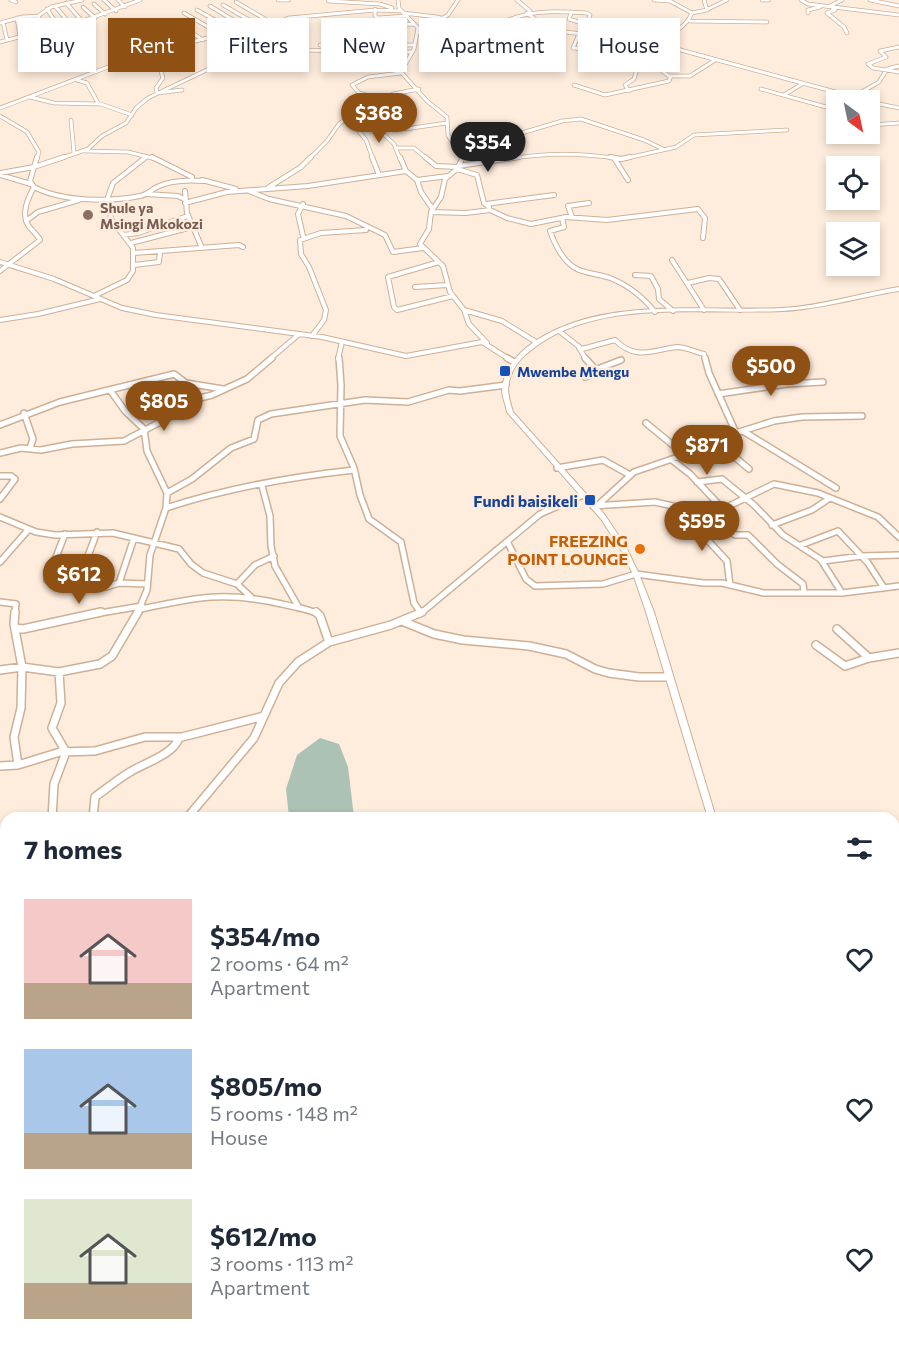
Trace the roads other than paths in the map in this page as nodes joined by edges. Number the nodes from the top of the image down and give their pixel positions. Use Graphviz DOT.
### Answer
graph roads {
  1 [pos="55,0"];
  2 [pos="82,0"];
  3 [pos="104,0"];
  4 [pos="118,0"];
  5 [pos="130,0"];
  6 [pos="140,0"];
  7 [pos="278,0"];
  8 [pos="289,0"];
  9 [pos="398,0"];
  10 [pos="458,0"];
  11 [pos="517,0"];
  12 [pos="654,0"];
  13 [pos="668,0"];
  14 [pos="704,0"];
  15 [pos="727,0"];
  16 [pos="762,0"];
  17 [pos="769,0"];
  18 [pos="801,0"];
  19 [pos="842,0"];
  20 [pos="870,0"];
  21 [pos="894,0"];
  22 [pos="328,1"];
  23 [pos="68,2"];
  24 [pos="236,2"];
  25 [pos="134,3"];
  26 [pos="94,4"];
  27 [pos="223,4"];
  28 [pos="380,4"];
  29 [pos="889,4"];
  30 [pos="56,5"];
  31 [pos="210,6"];
  32 [pos="824,6"];
  33 [pos="899,6"];
  34 [pos="83,7"];
  35 [pos="125,7"];
  36 [pos="830,7"];
  37 [pos="47,9"];
  38 [pos="708,9"];
  39 [pos="116,10"];
  40 [pos="196,10"];
  41 [pos="375,10"];
  42 [pos="403,12"];
  43 [pos="529,12"];
  44 [pos="184,13"];
  45 [pos="571,13"];
  46 [pos="692,13"];
  47 [pos="808,13"];
  48 [pos="105,14"];
  49 [pos="899,15"];
  50 [pos="38,16"];
  51 [pos="17,18"];
  52 [pos="53,18"];
  53 [pos="66,18"];
  54 [pos="80,18"];
  55 [pos="94,18"];
  56 [pos="210,18"];
  57 [pos="229,18"];
  58 [pos="246,18"];
  59 [pos="261,18"];
  60 [pos="289,18"];
  61 [pos="443,18"];
  62 [pos="516,18"];
  63 [pos="535,18"];
  64 [pos="588,18"];
  65 [pos="572,21"];
  66 [pos="690,21"];
  67 [pos="578,22"];
  68 [pos="767,22"];
  69 [pos="2,23"];
  70 [pos="18,24"];
  71 [pos="407,24"];
  72 [pos="415,24"];
  73 [pos="566,26"];
  74 [pos="207,27"];
  75 [pos="680,27"];
  76 [pos="418,32"];
  77 [pos="847,33"];
  78 [pos="195,36"];
  79 [pos="578,36"];
  80 [pos="18,37"];
  81 [pos="207,39"];
  82 [pos="7,40"];
  83 [pos="202,40"];
  84 [pos="0,42"];
  85 [pos="195,42"];
  86 [pos="320,45"];
  87 [pos="415,45"];
  88 [pos="899,47"];
  89 [pos="578,48"];
  90 [pos="680,50"];
  91 [pos="407,52"];
  92 [pos="411,52"];
  93 [pos="407,60"];
  94 [pos="716,60"];
  95 [pos="899,66"];
  96 [pos="108,67"];
  97 [pos="887,69"];
  98 [pos="207,70"];
  99 [pos="161,72"];
  100 [pos="396,72"];
  101 [pos="402,72"];
  102 [pos="636,72"];
  103 [pos="662,72"];
  104 [pos="899,72"];
  105 [pos="671,76"];
  106 [pos="76,80"];
  107 [pos="803,84"];
  108 [pos="574,85"];
  109 [pos="419,89"];
  110 [pos="761,89"];
  111 [pos="182,90"];
  112 [pos="826,90"];
  113 [pos="865,90"];
  114 [pos="629,91"];
  115 [pos="157,93"];
  116 [pos="784,95"];
  117 [pos="30,97"];
  118 [pos="381,99"];
  119 [pos="99,104"];
  120 [pos="880,104"];
  121 [pos="826,107"];
  122 [pos="0,108"];
  123 [pos="899,108"];
  124 [pos="132,115"];
  125 [pos="0,116"];
  126 [pos="347,118"];
  127 [pos="71,120"];
  128 [pos="370,121"];
  129 [pos="447,123"];
  130 [pos="899,123"];
  131 [pos="880,124"];
  132 [pos="357,129"];
  133 [pos="787,130"];
  134 [pos="483,143"];
  135 [pos="455,145"];
  136 [pos="396,148"];
  137 [pos="663,149"];
  138 [pos="83,151"];
  139 [pos="75,153"];
  140 [pos="146,156"];
  141 [pos="518,157"];
  142 [pos="613,158"];
  143 [pos="34,167"];
  144 [pos="458,168"];
  145 [pos="406,171"];
  146 [pos="0,174"];
  147 [pos="380,175"];
  148 [pos="447,176"];
  149 [pos="203,180"];
  150 [pos="417,180"];
  151 [pos="628,180"];
  152 [pos="33,186"];
  153 [pos="242,190"];
  154 [pos="266,190"];
  155 [pos="185,191"];
  156 [pos="248,191"];
  157 [pos="145,194"];
  158 [pos="554,195"];
  159 [pos="88,197"];
  160 [pos="108,197"];
  161 [pos="185,201"];
  162 [pos="589,203"];
  163 [pos="303,204"];
  164 [pos="486,204"];
  165 [pos="432,210"];
  166 [pos="494,211"];
  167 [pos="188,216"];
  168 [pos="572,217"];
  169 [pos="562,218"];
  170 [pos="26,221"];
  171 [pos="192,227"];
  172 [pos="372,231"];
  173 [pos="123,235"];
  174 [pos="303,236"];
  175 [pos="703,238"];
  176 [pos="131,243"];
  177 [pos="243,247"];
  178 [pos="423,248"];
  179 [pos="202,249"];
  180 [pos="160,252"];
  181 [pos="134,253"];
  182 [pos="672,260"];
  183 [pos="0,261"];
  184 [pos="440,262"];
  185 [pos="11,265"];
  186 [pos="134,265"];
  187 [pos="0,272"];
  188 [pos="635,275"];
  189 [pos="688,283"];
  190 [pos="448,285"];
  191 [pos="415,287"];
  192 [pos="897,291"];
  193 [pos="94,296"];
  194 [pos="453,296"];
  195 [pos="101,299"];
  196 [pos="464,310"];
  197 [pos="704,310"];
  198 [pos="740,310"];
  199 [pos="673,311"];
  200 [pos="655,312"];
  201 [pos="0,320"];
  202 [pos="559,331"];
  203 [pos="298,335"];
  204 [pos="312,336"];
  205 [pos="342,342"];
  206 [pos="536,342"];
  207 [pos="487,344"];
  208 [pos="579,348"];
  209 [pos="621,360"];
  210 [pos="514,362"];
  211 [pos="595,370"];
  212 [pos="585,377"];
  213 [pos="823,382"];
  214 [pos="506,385"];
  215 [pos="110,390"];
  216 [pos="225,390"];
  217 [pos="718,394"];
  218 [pos="340,404"];
  219 [pos="24,413"];
  220 [pos="862,417"];
  221 [pos="646,423"];
  222 [pos="0,425"];
  223 [pos="144,429"];
  224 [pos="743,431"];
  225 [pos="736,433"];
  226 [pos="717,442"];
  227 [pos="30,448"];
  228 [pos="0,453"];
  229 [pos="685,455"];
  230 [pos="672,460"];
  231 [pos="557,468"];
  232 [pos="749,469"];
  233 [pos="354,470"];
  234 [pos="630,475"];
  235 [pos="0,476"];
  236 [pos="697,482"];
  237 [pos="261,486"];
  238 [pos="836,488"];
  239 [pos="167,493"];
  240 [pos="583,495"];
  241 [pos="1,497"];
  242 [pos="830,498"];
  243 [pos="747,499"];
  244 [pos="596,505"];
  245 [pos="166,508"];
  246 [pos="723,509"];
  247 [pos="715,513"];
  248 [pos="695,515"];
  249 [pos="0,517"];
  250 [pos="772,525"];
  251 [pos="28,530"];
  252 [pos="97,532"];
  253 [pos="65,534"];
  254 [pos="899,537"];
  255 [pos="134,538"];
  256 [pos="154,542"];
  257 [pos="508,543"];
  258 [pos="801,544"];
  259 [pos="899,555"];
  260 [pos="274,556"];
  261 [pos="862,556"];
  262 [pos="821,560"];
  263 [pos="0,562"];
  264 [pos="636,574"];
  265 [pos="47,580"];
  266 [pos="119,583"];
  267 [pos="147,584"];
  268 [pos="237,584"];
  269 [pos="730,585"];
  270 [pos="899,586"];
  271 [pos="884,588"];
  272 [pos="804,592"];
  273 [pos="842,593"];
  274 [pos="251,597"];
  275 [pos="0,602"];
  276 [pos="141,607"];
  277 [pos="298,608"];
  278 [pos="421,613"];
  279 [pos="402,621"];
  280 [pos="15,628"];
  281 [pos="837,629"];
  282 [pos="329,642"];
  283 [pos="816,645"];
  284 [pos="899,653"];
  285 [pos="869,658"];
  286 [pos="22,667"];
  287 [pos="0,670"];
  288 [pos="59,672"];
  289 [pos="669,677"];
  290 [pos="264,716"];
  291 [pos="179,738"];
  292 [pos="66,752"];
  293 [pos="18,765"];
  294 [pos="0,766"];
  295 [pos="52,812"];
  296 [pos="94,812"];
  297 [pos="192,812"];
  298 [pos="710,812"];
  1 -- 30 [label="street"];
  2 -- 23 [label="street"];
  3 -- 39 [label="street"];
  4 -- 35 [label="street"];
  5 -- 25 [label="street"];
  6 -- 25 [label="street"];
  7 -- 8 [label="street"];
  9 -- 42 [label="street"];
  10 -- 61 [label="street"];
  11 -- 43 [label="street"];
  12 -- 13 [label="street"];
  13 -- 46 [label="street"];
  14 -- 38 [label="street"];
  15 -- 38 [label="street"];
  16 -- 17 [label="street"];
  18 -- 32 [label="street"];
  19 -- 36 [label="street"];
  20 -- 29 [label="street"];
  21 -- 29 [label="street"];
  22 -- 28 [label="street"];
  23 -- 30 [label="street"];
  23 -- 54 [label="street"];
  24 -- 59 [label="street"];
  25 -- 35 [label="street"];
  26 -- 48 [label="street"];
  27 -- 58 [label="street"];
  28 -- 41 [label="street"];
  28 -- 42 [label="street"];
  29 -- 33 [label="street"];
  30 -- 37 [label="street"];
  30 -- 53 [label="street"];
  31 -- 57 [label="street"];
  32 -- 36 [label="street"];
  32 -- 47 [label="street"];
  34 -- 55 [label="street"];
  35 -- 39 [label="street"];
  36 -- 49 [label="street"];
  36 -- 77 [label="street"];
  37 -- 50 [label="street"];
  37 -- 52 [label="street"];
  38 -- 46 [label="street"];
  39 -- 48 [label="street"];
  40 -- 56 [label="street"];
  41 -- 42 [label="street"];
  41 -- 42 [label="street"];
  41 -- 60 [label="street"];
  42 -- 61 [label="street"];
  42 -- 72 [label="street"];
  43 -- 45 [label="street"];
  43 -- 62 [label="street"];
  43 -- 63 [label="street"];
  44 -- 74 [label="street"];
  45 -- 64 [label="street"];
  45 -- 65 [label="street"];
  46 -- 66 [label="street"];
  48 -- 55 [label="street"];
  50 -- 51 [label="street"];
  51 -- 69 [label="street"];
  51 -- 70 [label="street"];
  65 -- 67 [label="street"];
  65 -- 73 [label="street"];
  66 -- 68 [label="street"];
  66 -- 75 [label="street"];
  69 -- 82 [label="street"];
  71 -- 72 [label="street"];
  72 -- 76 [label="street"];
  76 -- 87 [label="street"];
  78 -- 83 [label="street"];
  79 -- 89 [label="street"];
  80 -- 82 [label="street"];
  81 -- 83 [label="street"];
  82 -- 84 [label="street"];
  83 -- 85 [label="street"];
  86 -- 87 [label="street"];
  87 -- 92 [label="street"];
  88 -- 97 [label="street"];
  90 -- 94 [label="street"];
  91 -- 92 [label="street"];
  92 -- 93 [label="street"];
  94 -- 105 [label="street"];
  94 -- 107 [label="street"];
  95 -- 97 [label="street"];
  96 -- 106 [label="street"];
  97 -- 104 [label="street"];
  97 -- 113 [label="street"];
  98 -- 115 [label="street"];
  99 -- 115 [label="street"];
  100 -- 118 [label="street"];
  101 -- 109 [label="street"];
  102 -- 114 [label="street"];
  103 -- 105 [label="street"];
  105 -- 114 [label="street"];
  106 -- 117 [label="street"];
  106 -- 119 [label="street"];
  107 -- 112 [label="street"];
  107 -- 116 [label="street"];
  108 -- 114 [label="street"];
  109 -- 118 [label="street"];
  109 -- 129 [label="street"];
  110 -- 116 [label="street"];
  111 -- 115 [label="street"];
  115 -- 124 [label="street"];
  116 -- 121 [label="street"];
  117 -- 119 [label="street"];
  117 -- 122 [label="street"];
  118 -- 126 [label="street"];
  119 -- 124 [label="street"];
  120 -- 123 [label="street"];
  124 -- 138 [label="street"];
  125 -- 143 [label="street"];
  126 -- 128 [label="street"];
  126 -- 154 [label="street"];
  127 -- 139 [label="street"];
  128 -- 129 [label="street"];
  128 -- 136 [label="street"];
  129 -- 135 [label="street"];
  130 -- 131 [label="street"];
  132 -- 147 [label="street"];
  133 -- 137 [label="street"];
  134 -- 135 [label="street"];
  135 -- 144 [label="street"];
  136 -- 144 [label="street"];
  136 -- 145 [label="street"];
  137 -- 141 [label="street"];
  137 -- 142 [label="street"];
  138 -- 139 [label="street"];
  138 -- 140 [label="street"];
  139 -- 143 [label="street"];
  140 -- 149 [label="street"];
  140 -- 160 [label="street"];
  141 -- 142 [label="street"];
  141 -- 144 [label="street"];
  142 -- 151 [label="street"];
  143 -- 146 [label="street"];
  143 -- 152 [label="street"];
  144 -- 148 [label="street"];
  144 -- 164 [label="street"];
  145 -- 147 [label="street"];
  145 -- 150 [label="street"];
  146 -- 152 [label="street"];
  147 -- 154 [label="street"];
  148 -- 150 [label="street"];
  148 -- 165 [label="street"];
  149 -- 153 [label="street"];
  149 -- 157 [label="street"];
  150 -- 165 [label="street"];
  152 -- 159 [label="street"];
  152 -- 170 [label="street"];
  153 -- 156 [label="street"];
  153 -- 161 [label="street"];
  154 -- 156 [label="street"];
  155 -- 161 [label="street"];
  156 -- 163 [label="street"];
  157 -- 160 [label="street"];
  157 -- 161 [label="street"];
  158 -- 164 [label="street"];
  159 -- 160 [label="street"];
  159 -- 170 [label="street"];
  160 -- 173 [label="street"];
  161 -- 167 [label="street"];
  162 -- 168 [label="street"];
  163 -- 172 [label="street"];
  163 -- 174 [label="street"];
  164 -- 166 [label="street"];
  165 -- 166 [label="street"];
  165 -- 178 [label="street"];
  166 -- 169 [label="street"];
  167 -- 171 [label="street"];
  167 -- 173 [label="street"];
  168 -- 169 [label="street"];
  168 -- 175 [label="street"];
  169 -- 200 [label="street"];
  170 -- 185 [label="street"];
  171 -- 176 [label="street"];
  171 -- 179 [label="street"];
  172 -- 174 [label="street"];
  172 -- 178 [label="street"];
  173 -- 176 [label="street"];
  174 -- 204 [label="street"];
  176 -- 181 [label="street"];
  177 -- 179 [label="street"];
  178 -- 184 [label="street"];
  179 -- 180 [label="street"];
  180 -- 181 [label="street"];
  180 -- 186 [label="street"];
  181 -- 186 [label="street"];
  182 -- 189 [label="street"];
  183 -- 185 [label="street"];
  184 -- 190 [label="street"];
  184 -- 194 [label="street"];
  185 -- 187 [label="street"];
  185 -- 193 [label="street"];
  186 -- 193 [label="street"];
  188 -- 199 [label="street"];
  189 -- 197 [label="street"];
  189 -- 198 [label="street"];
  190 -- 191 [label="street"];
  190 -- 194 [label="street"];
  192 -- 198 [label="main road"];
  193 -- 195 [label="street"];
  194 -- 196 [label="street"];
  195 -- 201 [label="street"];
  195 -- 203 [label="street"];
  196 -- 206 [label="street"];
  196 -- 207 [label="street"];
  197 -- 198 [label="main road"];
  197 -- 199 [label="main road"];
  199 -- 200 [label="main road"];
  200 -- 202 [label="main road"];
  202 -- 206 [label="main road"];
  202 -- 208 [label="street"];
  203 -- 204 [label="street"];
  203 -- 216 [label="street"];
  204 -- 205 [label="street"];
  205 -- 207 [label="street"];
  205 -- 218 [label="street"];
  206 -- 210 [label="main road"];
  207 -- 210 [label="street"];
  208 -- 211 [label="street"];
  208 -- 217 [label="street"];
  209 -- 211 [label="street"];
  210 -- 214 [label="main road"];
  211 -- 212 [label="street"];
  213 -- 217 [label="street"];
  214 -- 218 [label="street"];
  214 -- 231 [label="main road"];
  215 -- 216 [label="street"];
  215 -- 219 [label="street"];
  215 -- 223 [label="street"];
  216 -- 223 [label="street"];
  217 -- 225 [label="street"];
  218 -- 233 [label="street"];
  218 -- 239 [label="street"];
  219 -- 222 [label="street"];
  219 -- 227 [label="street"];
  220 -- 224 [label="street"];
  221 -- 229 [label="street"];
  223 -- 227 [label="street"];
  223 -- 239 [label="street"];
  224 -- 225 [label="street"];
  224 -- 238 [label="street"];
  225 -- 226 [label="street"];
  226 -- 229 [label="street"];
  226 -- 232 [label="street"];
  227 -- 228 [label="street"];
  229 -- 230 [label="street"];
  230 -- 234 [label="street"];
  230 -- 236 [label="street"];
  231 -- 234 [label="street"];
  231 -- 240 [label="main road"];
  233 -- 237 [label="street"];
  233 -- 278 [label="street"];
  234 -- 244 [label="street"];
  235 -- 241 [label="street"];
  236 -- 243 [label="street"];
  236 -- 246 [label="street"];
  237 -- 245 [label="street"];
  237 -- 260 [label="street"];
  239 -- 245 [label="street"];
  240 -- 244 [label="main road"];
  240 -- 257 [label="street"];
  242 -- 243 [label="street"];
  242 -- 250 [label="street"];
  242 -- 254 [label="street"];
  243 -- 246 [label="street"];
  243 -- 250 [label="street"];
  244 -- 248 [label="street"];
  244 -- 264 [label="main road"];
  245 -- 256 [label="street"];
  246 -- 247 [label="street"];
  247 -- 248 [label="street"];
  247 -- 272 [label="street"];
  248 -- 269 [label="street"];
  249 -- 251 [label="street"];
  250 -- 258 [label="street"];
  251 -- 253 [label="street"];
  251 -- 263 [label="street"];
  252 -- 253 [label="street"];
  252 -- 255 [label="street"];
  252 -- 266 [label="street"];
  253 -- 265 [label="street"];
  255 -- 256 [label="street"];
  255 -- 266 [label="street"];
  256 -- 267 [label="street"];
  256 -- 268 [label="street"];
  257 -- 264 [label="street"];
  257 -- 278 [label="street"];
  258 -- 261 [label="street"];
  258 -- 262 [label="street"];
  259 -- 261 [label="street"];
  260 -- 268 [label="street"];
  260 -- 277 [label="street"];
  261 -- 262 [label="street"];
  261 -- 271 [label="street"];
  262 -- 273 [label="street"];
  264 -- 269 [label="street"];
  264 -- 289 [label="main road"];
  266 -- 267 [label="street"];
  267 -- 276 [label="street"];
  268 -- 274 [label="street"];
  269 -- 272 [label="street"];
  270 -- 271 [label="street"];
  271 -- 273 [label="street"];
  272 -- 273 [label="street"];
  274 -- 276 [label="street"];
  274 -- 277 [label="street"];
  275 -- 280 [label="street"];
  276 -- 280 [label="street"];
  276 -- 288 [label="street"];
  277 -- 282 [label="street"];
  278 -- 279 [label="street"];
  279 -- 282 [label="street"];
  279 -- 289 [label="street"];
  280 -- 286 [label="street"];
  281 -- 285 [label="street"];
  282 -- 290 [label="street"];
  283 -- 285 [label="street"];
  284 -- 285 [label="street"];
  286 -- 287 [label="street"];
  286 -- 288 [label="street"];
  286 -- 293 [label="street"];
  288 -- 292 [label="street"];
  289 -- 298 [label="main road"];
  290 -- 291 [label="street"];
  290 -- 297 [label="street"];
  291 -- 292 [label="street"];
  291 -- 296 [label="street"];
  292 -- 293 [label="street"];
  292 -- 295 [label="street"];
  293 -- 294 [label="street"];
}
